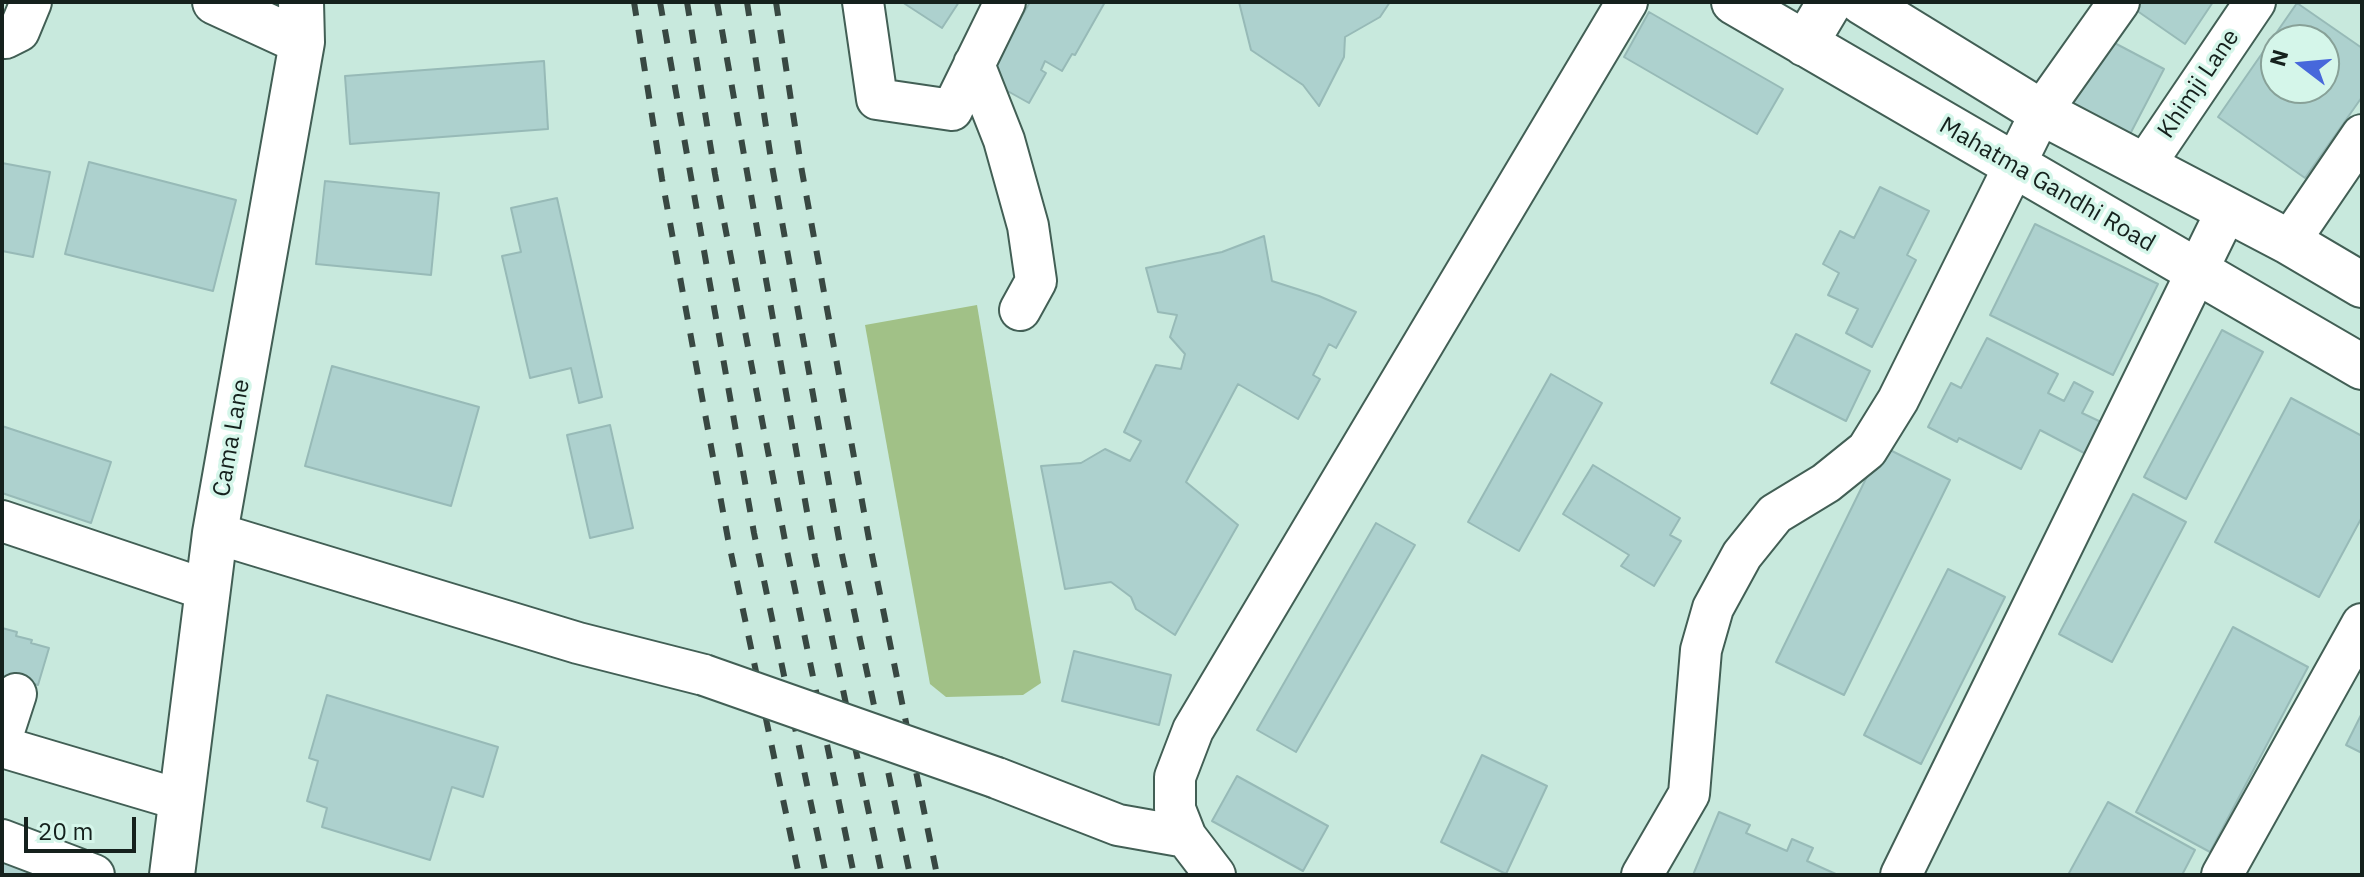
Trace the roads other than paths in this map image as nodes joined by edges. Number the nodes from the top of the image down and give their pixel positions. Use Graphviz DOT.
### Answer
graph roads {
  1 [pos="31,2"];
  2 [pos="215,2"];
  3 [pos="863,2"];
  4 [pos="1005,2"];
  5 [pos="1627,2"];
  6 [pos="1734,2"];
  7 [pos="1830,2"];
  8 [pos="1862,2"];
  9 [pos="2119,2"];
  10 [pos="2255,2"];
  11 [pos="301,22"];
  12 [pos="2,37"];
  13 [pos="1805,44"];
  14 [pos="974,64"];
  15 [pos="2041,112"];
  16 [pos="2362,135"];
  17 [pos="2144,166"];
  18 [pos="2015,167"];
  19 [pos="2227,210"];
  20 [pos="2289,242"];
  21 [pos="2197,272"];
  22 [pos="2362,285"];
  23 [pos="1020,310"];
  24 [pos="2362,367"];
  25 [pos="2,521"];
  26 [pos="215,533"];
  27 [pos="207,590"];
  28 [pos="2362,624"];
  29 [pos="16,694"];
  30 [pos="181,800"];
  31 [pos="1186,837"];
  32 [pos="2,840"];
  33 [pos="94,875"];
  34 [pos="172,875"];
  35 [pos="1215,875"];
  36 [pos="1642,875"];
  37 [pos="1901,875"];
  38 [pos="2222,875"];
  1 -- 12 [label="street"];
  2 -- 11 [label="street"];
  3 -- 14 [label="street"];
  4 -- 14 [label="street"];
  5 -- 31 [label="street"];
  6 -- 13 [label="street, Mahatma Gandhi Road"];
  7 -- 13 [label="street"];
  8 -- 15 [label="street"];
  9 -- 15 [label="street"];
  10 -- 17 [label="street, Khimji Lane"];
  11 -- 26 [label="street, Cama Lane"];
  13 -- 18 [label="street, Mahatma Gandhi Road"];
  14 -- 23 [label="street"];
  15 -- 17 [label="street"];
  15 -- 18 [label="street"];
  16 -- 20 [label="street"];
  17 -- 19 [label="street"];
  18 -- 21 [label="street, Mahatma Gandhi Road"];
  18 -- 36 [label="street"];
  19 -- 20 [label="street"];
  19 -- 21 [label="street"];
  20 -- 22 [label="street"];
  21 -- 24 [label="street, Mahatma Gandhi Road"];
  21 -- 37 [label="street"];
  25 -- 27 [label="street"];
  26 -- 27 [label="street, Cama Lane"];
  26 -- 31 [label="street, bridge"];
  27 -- 30 [label="street, Cama Lane"];
  28 -- 38 [label="street"];
  29 -- 30 [label="street"];
  30 -- 34 [label="street, Cama Lane"];
  31 -- 35 [label="street"];
  32 -- 33 [label="street"];
}
